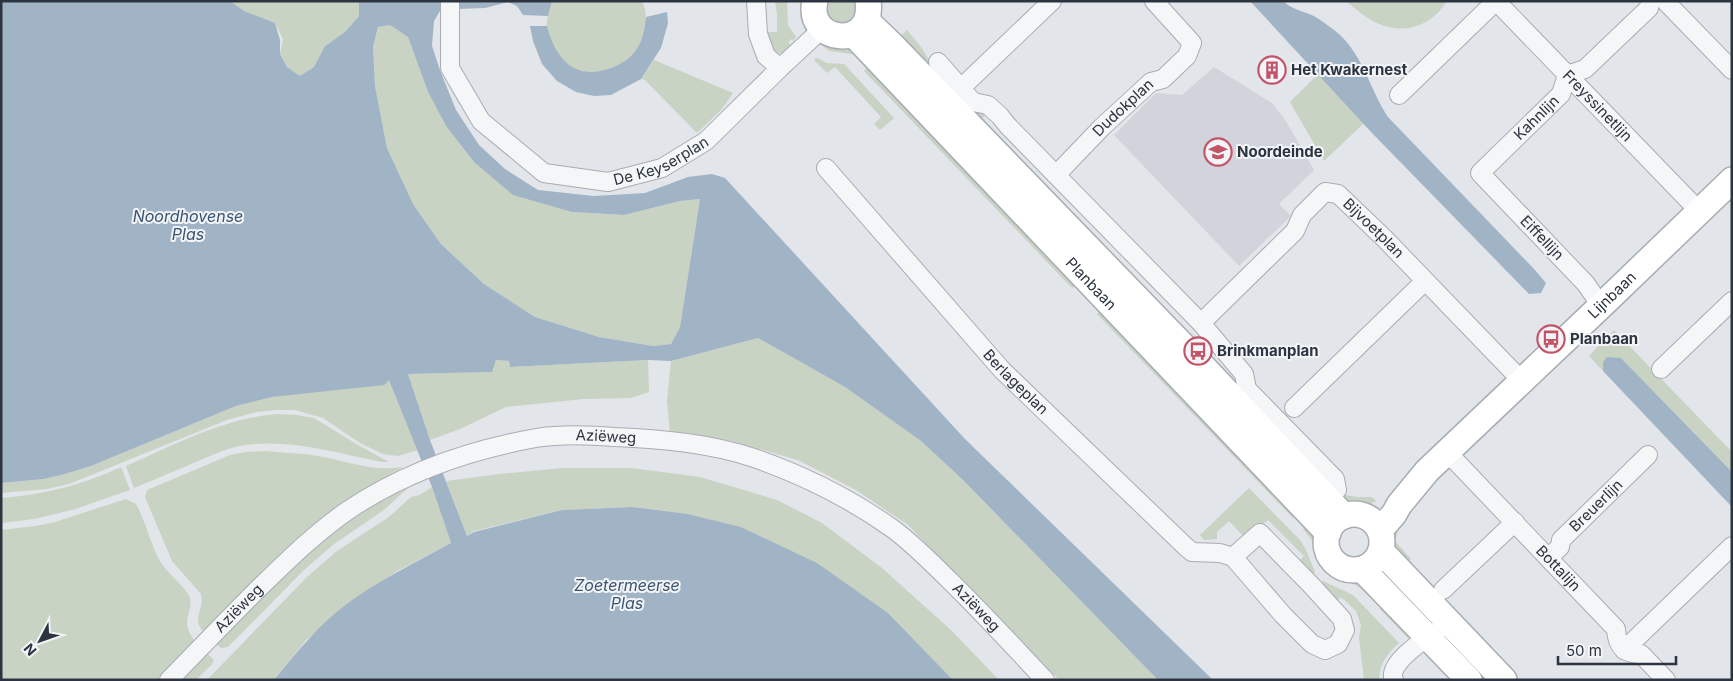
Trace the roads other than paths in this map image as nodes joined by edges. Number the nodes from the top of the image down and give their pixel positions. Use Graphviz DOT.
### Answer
graph roads {
  1 [pos="450,1"];
  2 [pos="756,1"];
  3 [pos="815,1"];
  4 [pos="1052,1"];
  5 [pos="1154,1"];
  6 [pos="1496,1"];
  7 [pos="1650,1"];
  8 [pos="1665,1"];
  9 [pos="863,19"];
  10 [pos="822,29"];
  11 [pos="938,62"];
  12 [pos="780,68"];
  13 [pos="1732,70"];
  14 [pos="1567,75"];
  15 [pos="960,89"];
  16 [pos="1399,95"];
  17 [pos="1000,116"];
  18 [pos="980,136"];
  19 [pos="826,168"];
  20 [pos="1480,173"];
  21 [pos="1056,175"];
  22 [pos="1732,180"];
  23 [pos="1699,211"];
  24 [pos="1425,281"];
  25 [pos="1732,301"];
  26 [pos="1601,306"];
  27 [pos="1201,323"];
  28 [pos="1235,363"];
  29 [pos="1661,370"];
  30 [pos="1217,381"];
  31 [pos="1522,381"];
  32 [pos="1294,408"];
  33 [pos="1447,452"];
  34 [pos="1648,455"];
  35 [pos="1337,490"];
  36 [pos="1515,522"];
  37 [pos="1360,529"];
  38 [pos="1732,546"];
  39 [pos="1233,557"];
  40 [pos="1549,558"];
  41 [pos="1362,569"];
  42 [pos="1443,590"];
  43 [pos="1449,622"];
  44 [pos="1428,637"];
  45 [pos="1624,650"];
  46 [pos="169,680"];
  47 [pos="1045,680"];
  48 [pos="1394,680"];
  49 [pos="1469,680"];
  50 [pos="1504,680"];
  51 [pos="1666,680"];
  1 -- 12 [label="street, De Keyserplan"];
  2 -- 12 [label="street"];
  3 -- 10 [label="street"];
  4 -- 15 [label="street"];
  5 -- 21 [label="street, Dudokplan"];
  6 -- 14 [label="street, Freyssinetlijn"];
  6 -- 16 [label="street"];
  7 -- 14 [label="street"];
  8 -- 13 [label="street"];
  9 -- 10 [label="street"];
  9 -- 18 [label="street, Planbaan"];
  9 -- 37 [label="street, Planbaan"];
  10 -- 12 [label="street, De Keyserplan"];
  11 -- 15 [label="street"];
  14 -- 20 [label="street, Kahnlijn"];
  14 -- 23 [label="street, Freyssinetlijn"];
  15 -- 17 [label="street"];
  17 -- 18 [label="street"];
  17 -- 21 [label="street"];
  18 -- 30 [label="street, Planbaan"];
  19 -- 39 [label="street, Berlageplan"];
  20 -- 26 [label="street, Eiffellijn"];
  21 -- 27 [label="street"];
  22 -- 23 [label="street, Lijnbaan"];
  23 -- 26 [label="street, Lijnbaan"];
  24 -- 27 [label="street, Bijvoetplan"];
  24 -- 31 [label="street, Bijvoetplan"];
  24 -- 32 [label="street"];
  25 -- 29 [label="street"];
  26 -- 31 [label="street, Lijnbaan"];
  27 -- 28 [label="street"];
  28 -- 30 [label="street"];
  28 -- 35 [label="street"];
  30 -- 37 [label="street, Planbaan"];
  31 -- 33 [label="street, Lijnbaan"];
  33 -- 36 [label="street, Bottalijn"];
  33 -- 37 [label="street, Lijnbaan"];
  34 -- 40 [label="street, Breuerlijn"];
  36 -- 40 [label="street, Bottalijn"];
  36 -- 42 [label="street"];
  37 -- 41 [label="street, Lijnbaan"];
  37 -- 41 [label="street"];
  37 -- 43 [label="street, Planbaan"];
  38 -- 45 [label="street"];
  39 -- 39 [label="street"];
  40 -- 45 [label="street, Bottalijn"];
  41 -- 44 [label="street"];
  43 -- 44 [label="street"];
  43 -- 50 [label="street, Planbaan"];
  44 -- 48 [label="street"];
  44 -- 49 [label="street"];
  45 -- 51 [label="street"];
  46 -- 47 [label="street, Aziëweg"];
}
